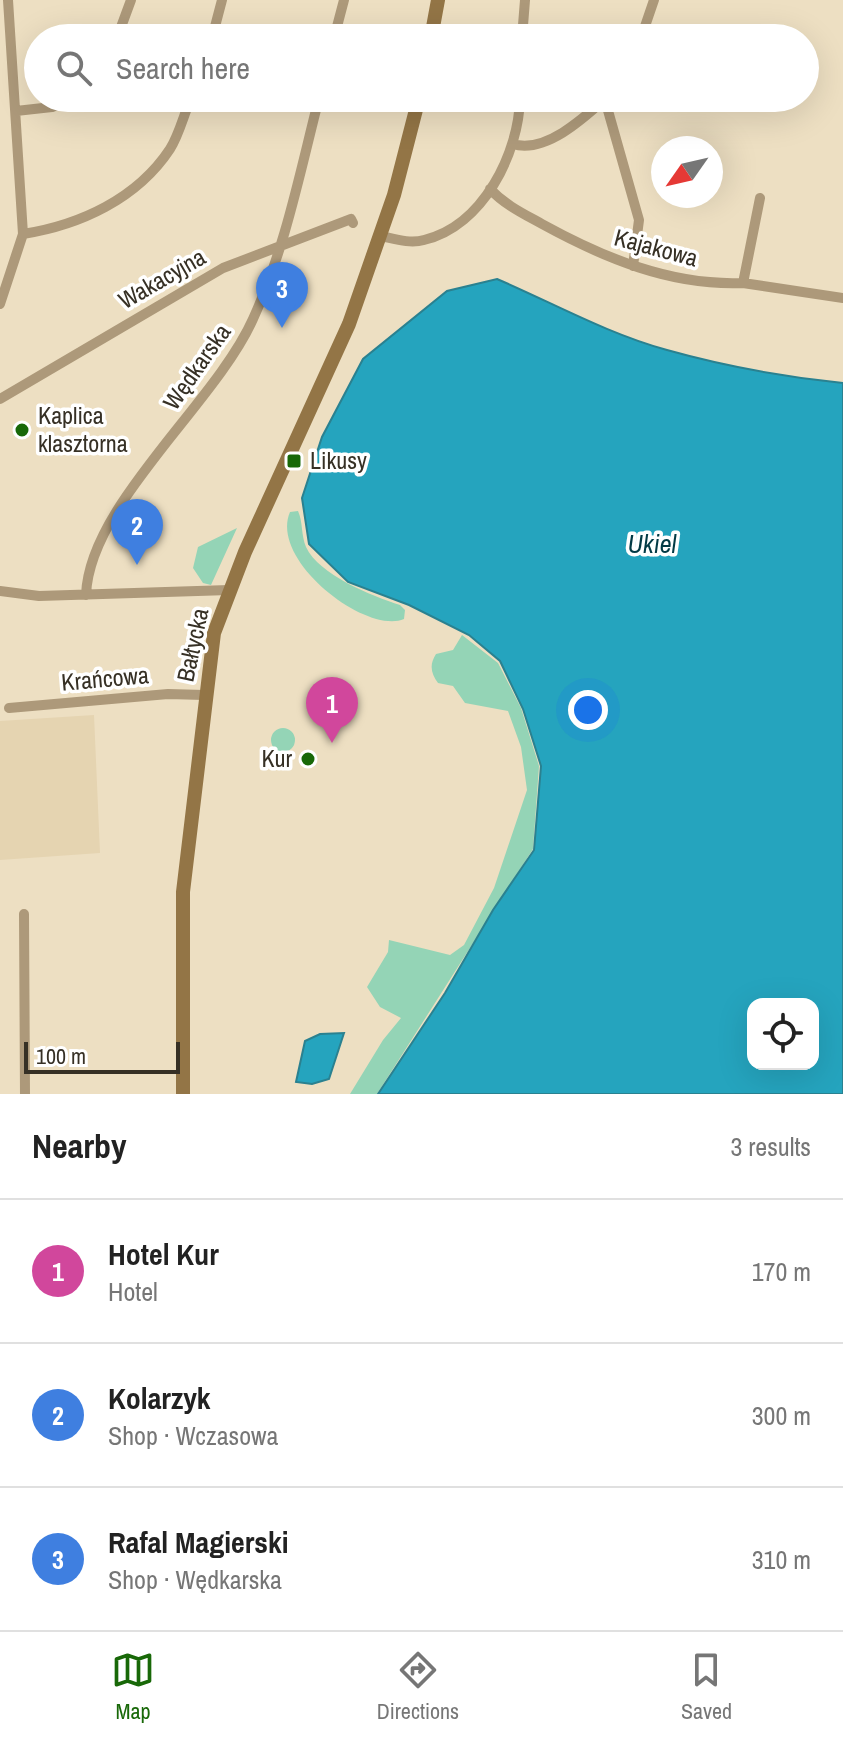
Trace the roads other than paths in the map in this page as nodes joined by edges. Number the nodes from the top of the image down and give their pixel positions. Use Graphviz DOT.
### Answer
graph roads {
  1 [pos="8,0"];
  2 [pos="131,0"];
  3 [pos="222,0"];
  4 [pos="344,0"];
  5 [pos="438,0"];
  6 [pos="525,0"];
  7 [pos="654,0"];
  8 [pos="122,24"];
  9 [pos="216,24"];
  10 [pos="338,24"];
  11 [pos="434,24"];
  12 [pos="523,24"];
  13 [pos="646,24"];
  14 [pos="24,110"];
  15 [pos="16,111"];
  16 [pos="185,112"];
  17 [pos="315,112"];
  18 [pos="415,112"];
  19 [pos="518,112"];
  20 [pos="589,112"];
  21 [pos="610,112"];
  22 [pos="513,144"];
  23 [pos="490,189"];
  24 [pos="760,198"];
  25 [pos="353,223"];
  26 [pos="23,234"];
  27 [pos="381,236"];
  28 [pos="282,243"];
  29 [pos="633,266"];
  30 [pos="743,283"];
  31 [pos="843,298"];
  32 [pos="0,304"];
  33 [pos="0,399"];
  34 [pos="229,590"];
  35 [pos="0,591"];
  36 [pos="86,595"];
  37 [pos="204,695"];
  38 [pos="9,708"];
  39 [pos="24,914"];
  40 [pos="25,1094"];
  41 [pos="183,1094"];
  1 -- 15 [label="street"];
  2 -- 8 [label="street"];
  3 -- 9 [label="street"];
  4 -- 10 [label="street"];
  5 -- 11 [label="main road"];
  6 -- 12 [label="street"];
  7 -- 13 [label="street"];
  14 -- 15 [label="street"];
  15 -- 26 [label="street"];
  16 -- 26 [label="street"];
  17 -- 28 [label="street, Wędkarska"];
  18 -- 27 [label="main road, Bałtycka"];
  19 -- 22 [label="street"];
  20 -- 22 [label="street"];
  21 -- 29 [label="street"];
  22 -- 23 [label="street"];
  23 -- 27 [label="street"];
  23 -- 29 [label="street, Kajakowa"];
  24 -- 30 [label="street"];
  25 -- 28 [label="street, Wakacyjna"];
  26 -- 32 [label="street"];
  27 -- 34 [label="main road, Bałtycka"];
  28 -- 33 [label="street, Wakacyjna"];
  28 -- 36 [label="street, Wędkarska"];
  29 -- 30 [label="street, Kajakowa"];
  30 -- 31 [label="street, Kajakowa"];
  34 -- 36 [label="street"];
  34 -- 37 [label="main road, Bałtycka"];
  35 -- 36 [label="street"];
  37 -- 38 [label="street, Krańcowa"];
  37 -- 41 [label="main road, Bałtycka"];
  39 -- 40 [label="street"];
}
